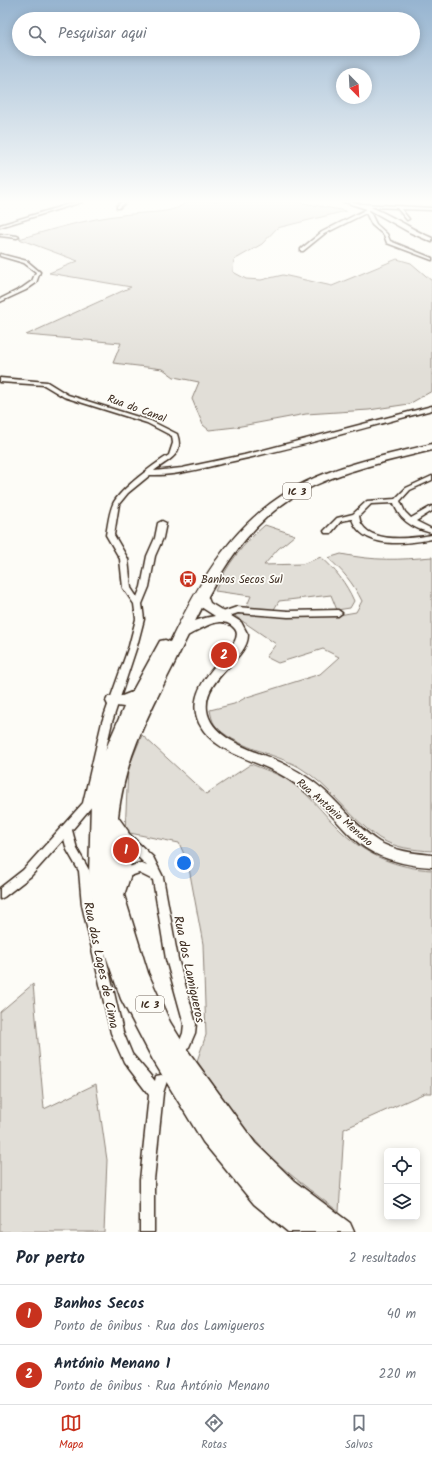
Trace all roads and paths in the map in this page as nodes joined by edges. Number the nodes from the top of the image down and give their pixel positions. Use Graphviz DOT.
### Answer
graph roads {
  1 [pos="17,258"];
  2 [pos="0,301"];
  3 [pos="0,380"];
  4 [pos="432,408"];
  5 [pos="432,442"];
  6 [pos="432,447"];
  7 [pos="148,473"];
  8 [pos="432,478"];
  9 [pos="398,501"];
  10 [pos="432,508"];
  11 [pos="355,516"];
  12 [pos="410,522"];
  13 [pos="162,523"];
  14 [pos="432,524"];
  15 [pos="428,529"];
  16 [pos="328,531"];
  17 [pos="432,537"];
  18 [pos="202,595"];
  19 [pos="138,604"];
  20 [pos="338,613"];
  21 [pos="228,618"];
  22 [pos="180,635"];
  23 [pos="138,696"];
  24 [pos="113,704"];
  25 [pos="128,715"];
  26 [pos="115,826"];
  27 [pos="67,829"];
  28 [pos="432,861"];
  29 [pos="158,877"];
  30 [pos="118,884"];
  31 [pos="0,894"];
  32 [pos="185,1043"];
  33 [pos="147,1232"];
  34 [pos="308,1232"];
  35 [pos="341,1232"];
  1 -- 2 [label="street"];
  3 -- 7 [label="street, Rua do Canal"];
  4 -- 7 [label="street"];
  5 -- 23 [label="highway, IC 3"];
  6 -- 18 [label="highway, IC 3"];
  7 -- 19 [label="street, Rua do Canal"];
  8 -- 9 [label="street"];
  9 -- 11 [label="street"];
  9 -- 12 [label="street"];
  10 -- 12 [label="street"];
  11 -- 16 [label="street"];
  11 -- 17 [label="street"];
  12 -- 15 [label="street"];
  13 -- 19 [label="street"];
  14 -- 15 [label="street"];
  18 -- 21 [label="street, Rua António Menano"];
  18 -- 22 [label="highway, IC 3"];
  19 -- 24 [label="street"];
  20 -- 21 [label="street"];
  21 -- 22 [label="street"];
  21 -- 28 [label="street, Rua António Menano"];
  22 -- 26 [label="highway, IC 3"];
  23 -- 24 [label="highway"];
  23 -- 25 [label="highway, IC 3"];
  24 -- 25 [label="highway"];
  24 -- 27 [label="street"];
  25 -- 34 [label="highway, IC 3"];
  26 -- 29 [label="street, Rua dos Lamigueros"];
  26 -- 30 [label="highway, IC 3"];
  27 -- 31 [label="street"];
  27 -- 33 [label="street, Rua das Lages de Cima"];
  29 -- 30 [label="street"];
  29 -- 32 [label="street, Rua dos Lamigueros"];
  30 -- 35 [label="highway, IC 3"];
}
